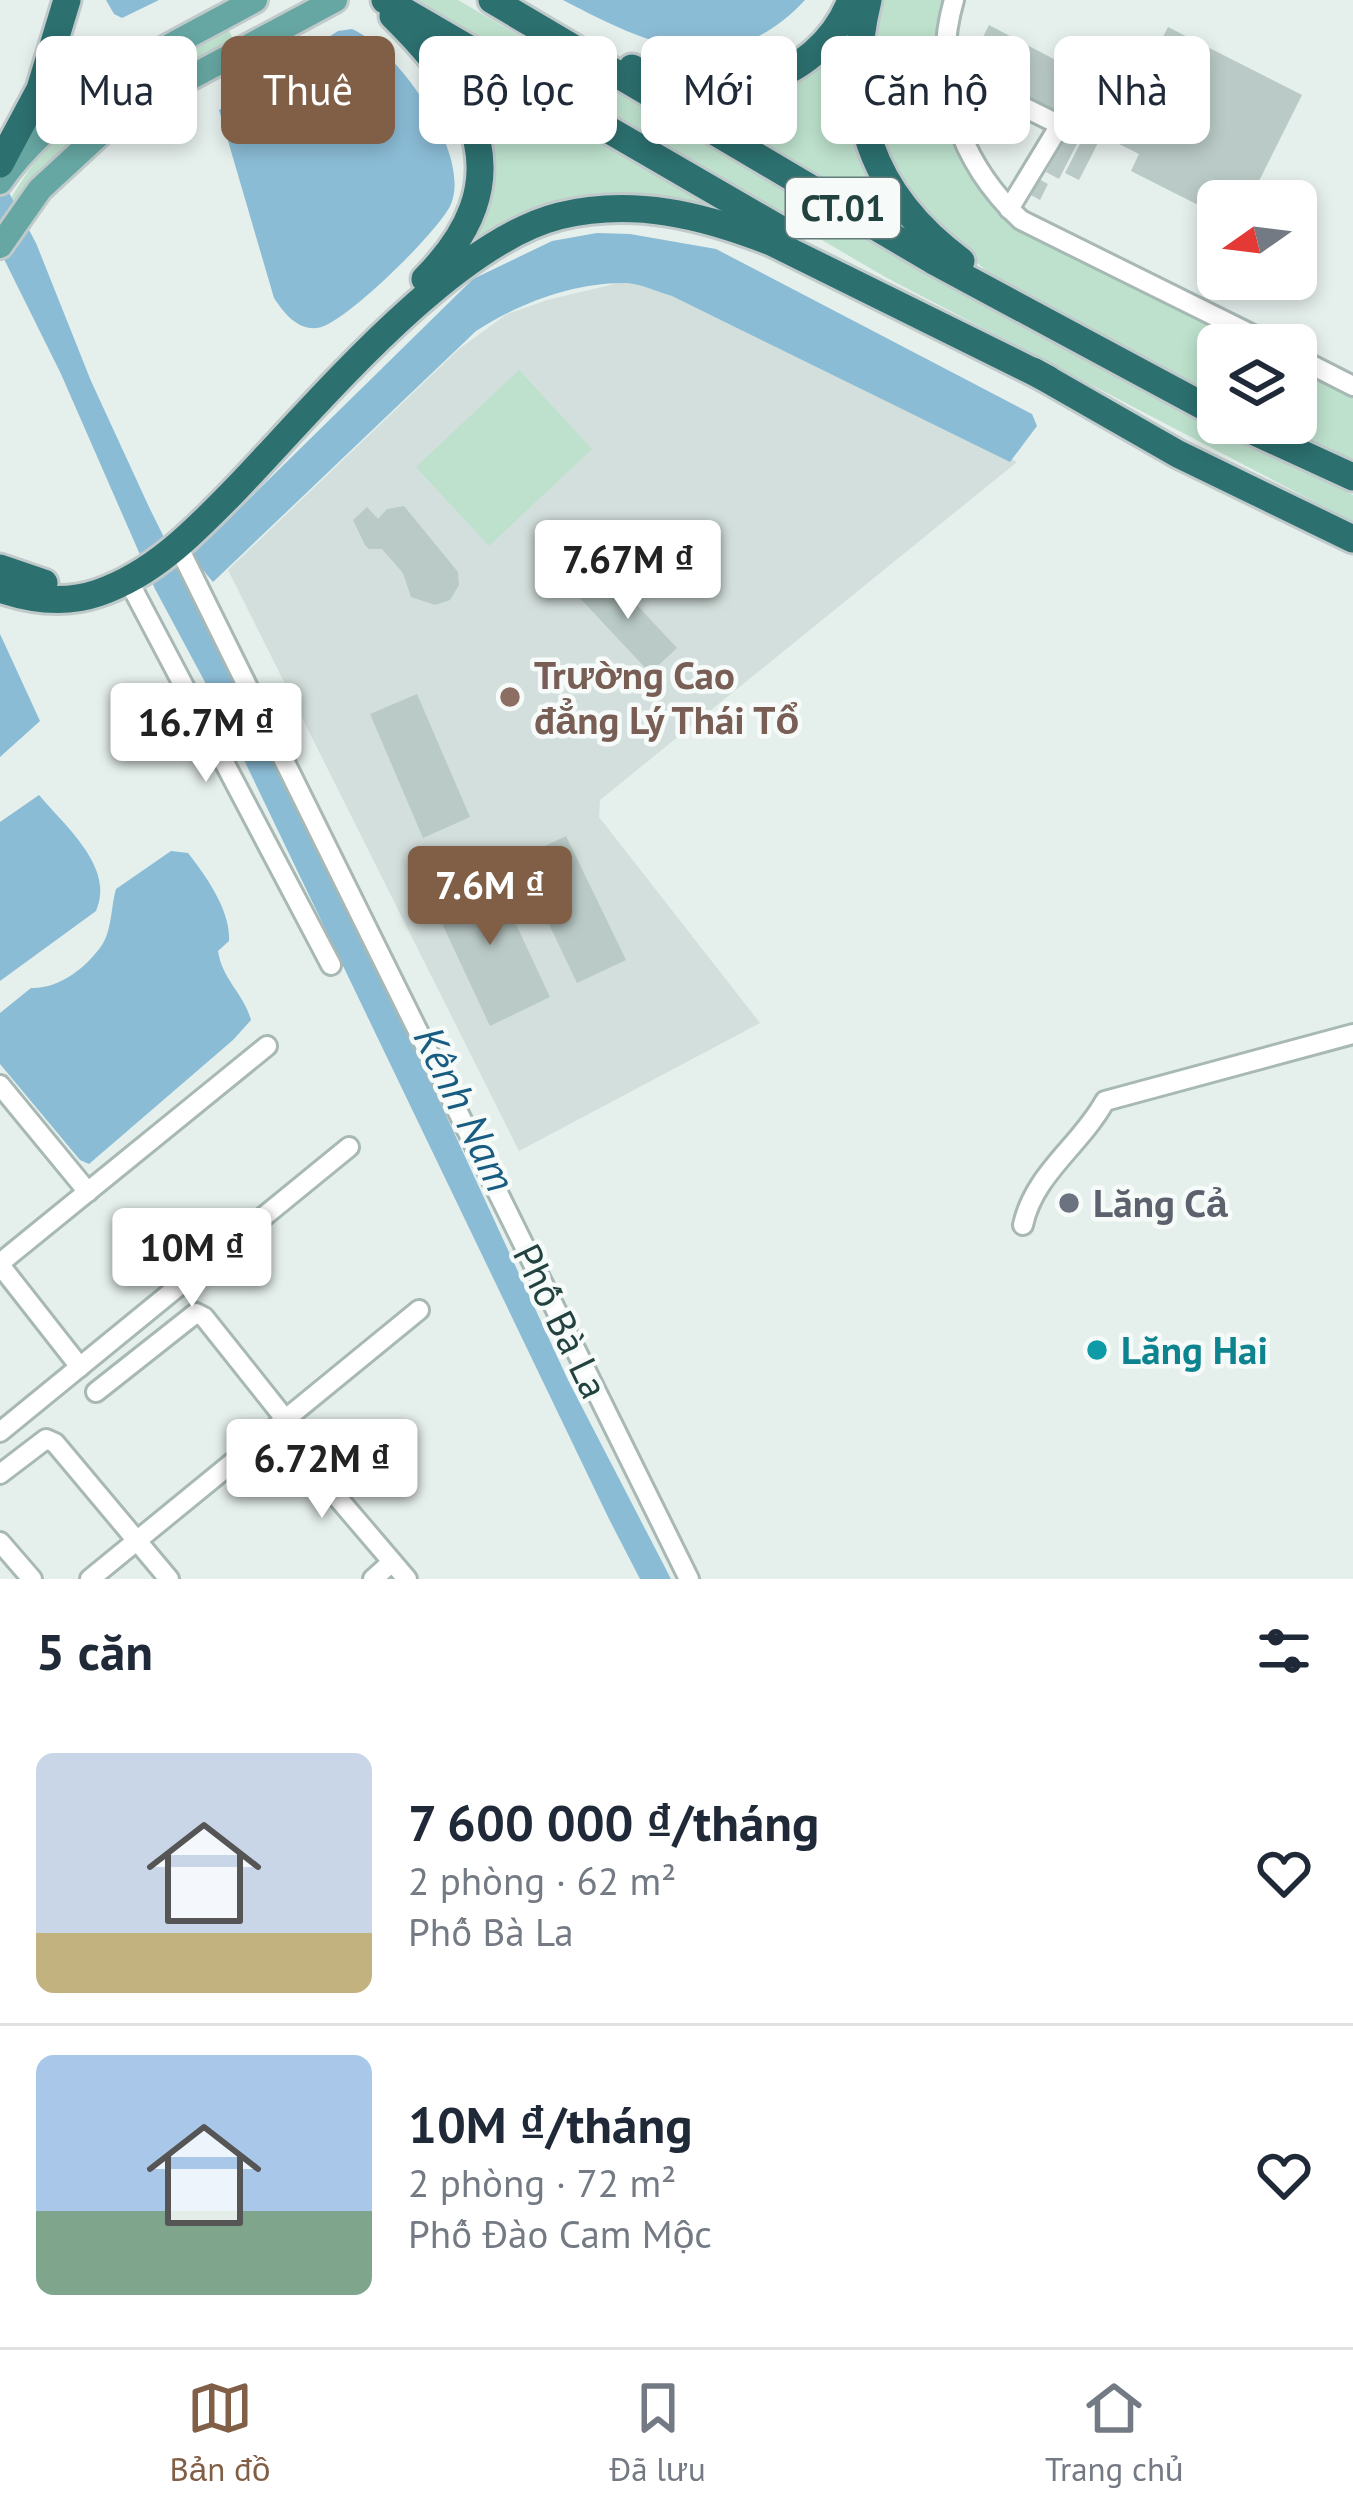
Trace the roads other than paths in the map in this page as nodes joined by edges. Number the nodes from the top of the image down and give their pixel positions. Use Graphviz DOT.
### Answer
graph roads {
  1 [pos="67,0"];
  2 [pos="255,0"];
  3 [pos="335,0"];
  4 [pos="381,0"];
  5 [pos="492,0"];
  6 [pos="505,0"];
  7 [pos="851,0"];
  8 [pos="868,0"];
  9 [pos="955,0"];
  10 [pos="946,36"];
  11 [pos="1030,109"];
  12 [pos="965,144"];
  13 [pos="3,168"];
  14 [pos="1009,209"];
  15 [pos="0,246"];
  16 [pos="1230,324"];
  17 [pos="1317,368"];
  18 [pos="1048,380"];
  19 [pos="1353,386"];
  20 [pos="1197,403"];
  21 [pos="1197,404"];
  22 [pos="1280,444"];
  23 [pos="1353,477"];
  24 [pos="178,536"];
  25 [pos="1353,539"];
  26 [pos="0,568"];
  27 [pos="128,573"];
  28 [pos="0,589"];
  29 [pos="331,965"];
  30 [pos="1353,1034"];
  31 [pos="267,1046"];
  32 [pos="0,1085"];
  33 [pos="350,1147"];
  34 [pos="88,1192"];
  35 [pos="1023,1225"];
  36 [pos="0,1264"];
  37 [pos="419,1310"];
  38 [pos="80,1366"];
  39 [pos="96,1392"];
  40 [pos="282,1424"];
  41 [pos="0,1432"];
  42 [pos="0,1474"];
  43 [pos="136,1540"];
  44 [pos="0,1542"];
  45 [pos="392,1562"];
  46 [pos="32,1579"];
  47 [pos="90,1579"];
  48 [pos="169,1579"];
  49 [pos="374,1579"];
  50 [pos="407,1579"];
  51 [pos="689,1579"];
  1 -- 13 [label="highway"];
  2 -- 13 [label="main road"];
  3 -- 15 [label="main road"];
  4 -- 18 [label="highway, CT.01"];
  4 -- 24 [label="highway"];
  5 -- 21 [label="highway, CT.01"];
  6 -- 7 [label="highway"];
  8 -- 20 [label="highway"];
  9 -- 10 [label="street"];
  11 -- 14 [label="street"];
  12 -- 14 [label="street"];
  14 -- 16 [label="street"];
  17 -- 19 [label="street"];
  18 -- 24 [label="highway"];
  18 -- 25 [label="highway, CT.01"];
  22 -- 23 [label="highway"];
  24 -- 27 [label="highway"];
  24 -- 51 [label="street, Phố Bà La"];
  26 -- 27 [label="highway"];
  27 -- 28 [label="highway"];
  27 -- 29 [label="street"];
  30 -- 35 [label="street"];
  31 -- 34 [label="street"];
  32 -- 34 [label="street"];
  33 -- 38 [label="street"];
  34 -- 36 [label="street"];
  36 -- 38 [label="street"];
  37 -- 40 [label="street"];
  38 -- 41 [label="street"];
  39 -- 40 [label="street"];
  40 -- 43 [label="street"];
  40 -- 45 [label="street"];
  42 -- 43 [label="street"];
  43 -- 47 [label="street"];
  43 -- 48 [label="street"];
  44 -- 46 [label="street"];
  45 -- 49 [label="street"];
  45 -- 50 [label="street"];
}
